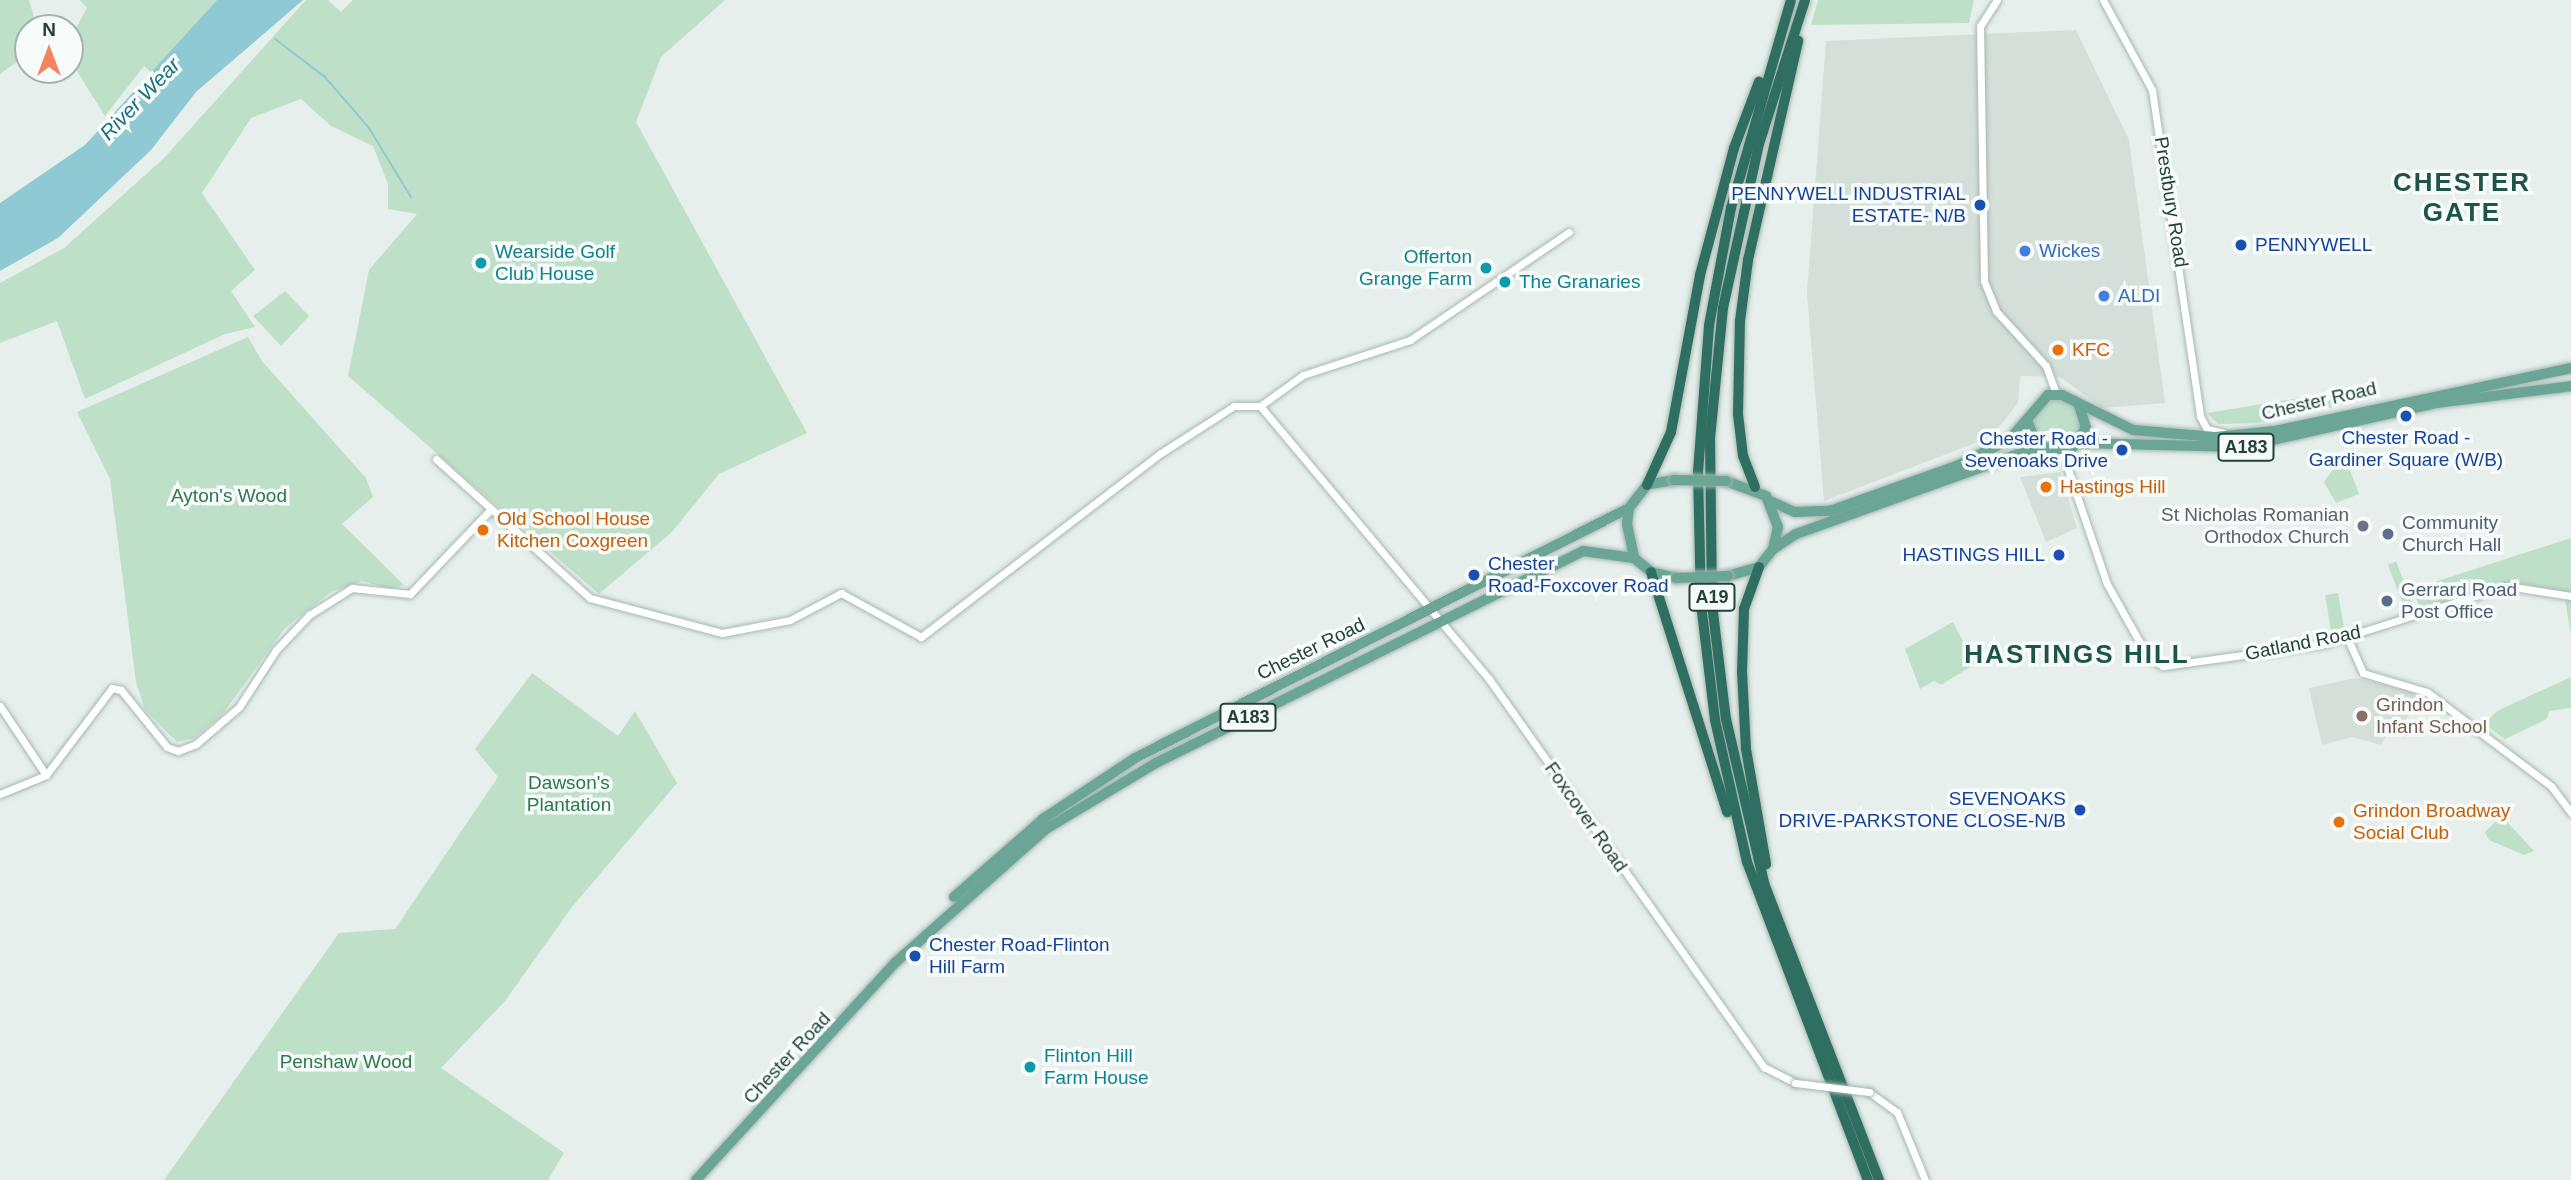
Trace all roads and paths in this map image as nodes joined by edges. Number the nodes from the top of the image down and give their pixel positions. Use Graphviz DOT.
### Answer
graph roads {
  1 [pos="1807,0"];
  2 [pos="1997,0"];
  3 [pos="2103,0"];
  4 [pos="1789,4"];
  5 [pos="1569,232"];
  6 [pos="2571,368"];
  7 [pos="2571,386"];
  8 [pos="2056,394"];
  9 [pos="2446,396"];
  10 [pos="2079,404"];
  11 [pos="1260,406"];
  12 [pos="2200,416"];
  13 [pos="2027,419"];
  14 [pos="2153,434"];
  15 [pos="2238,435"];
  16 [pos="2079,443"];
  17 [pos="2038,447"];
  18 [pos="2062,452"];
  19 [pos="436,459"];
  20 [pos="1647,485"];
  21 [pos="1755,487"];
  22 [pos="1770,501"];
  23 [pos="1629,508"];
  24 [pos="491,509"];
  25 [pos="1773,549"];
  26 [pos="1634,558"];
  27 [pos="1759,567"];
  28 [pos="1651,572"];
  29 [pos="2571,596"];
  30 [pos="1428,610"];
  31 [pos="1440,625"];
  32 [pos="2347,636"];
  33 [pos="0,706"];
  34 [pos="46,775"];
  35 [pos="0,794"];
  36 [pos="2571,813"];
  37 [pos="1760,907"];
  38 [pos="1788,950"];
  39 [pos="900,958"];
  40 [pos="696,1180"];
  41 [pos="1868,1180"];
  42 [pos="1880,1180"];
  43 [pos="1925,1180"];
  1 -- 21 [label="highway"];
  1 -- 38 [label="highway, A19"];
  2 -- 8 [label="street"];
  3 -- 12 [label="street, Prestbury Road"];
  4 -- 20 [label="highway"];
  4 -- 37 [label="highway, A19"];
  5 -- 11 [label="street"];
  6 -- 9 [label="main road, Chester Road / A183"];
  7 -- 9 [label="main road, Chester Road / A183"];
  8 -- 10 [label="main road, Chester Road / A183"];
  8 -- 13 [label="main road"];
  9 -- 15 [label="main road, Chester Road / A183"];
  9 -- 16 [label="main road, Chester Road / A183"];
  10 -- 14 [label="main road, Chester Road / A183"];
  10 -- 16 [label="main road"];
  11 -- 24 [label="street"];
  11 -- 30 [label="street, Foxcover Road"];
  12 -- 14 [label="street"];
  12 -- 15 [label="street"];
  13 -- 17 [label="main road"];
  13 -- 22 [label="main road"];
  14 -- 15 [label="main road, Chester Road / A183"];
  16 -- 18 [label="main road, Chester Road / A183"];
  17 -- 18 [label="main road"];
  17 -- 25 [label="main road"];
  18 -- 32 [label="street, Gatland Road"];
  19 -- 24 [label="street"];
  20 -- 21 [label="main road, bridge"];
  20 -- 23 [label="main road"];
  21 -- 22 [label="main road"];
  22 -- 25 [label="main road"];
  23 -- 26 [label="main road"];
  23 -- 30 [label="main road, Chester Road / A183"];
  24 -- 34 [label="street"];
  25 -- 27 [label="main road"];
  26 -- 28 [label="main road"];
  26 -- 31 [label="main road, Chester Road / A183"];
  27 -- 28 [label="main road, bridge"];
  27 -- 38 [label="highway, A19"];
  28 -- 37 [label="highway"];
  29 -- 32 [label="street, Gatland Road"];
  30 -- 31 [label="street, Foxcover Road"];
  30 -- 39 [label="main road, Chester Road / A183"];
  31 -- 39 [label="main road, Chester Road / A183"];
  31 -- 43 [label="street, Foxcover Road, bridge"];
  32 -- 36 [label="street"];
  33 -- 34 [label="street"];
  34 -- 35 [label="street"];
  37 -- 41 [label="highway, A19"];
  38 -- 42 [label="highway, A19"];
  39 -- 40 [label="main road, Chester Road / A183"];
}
